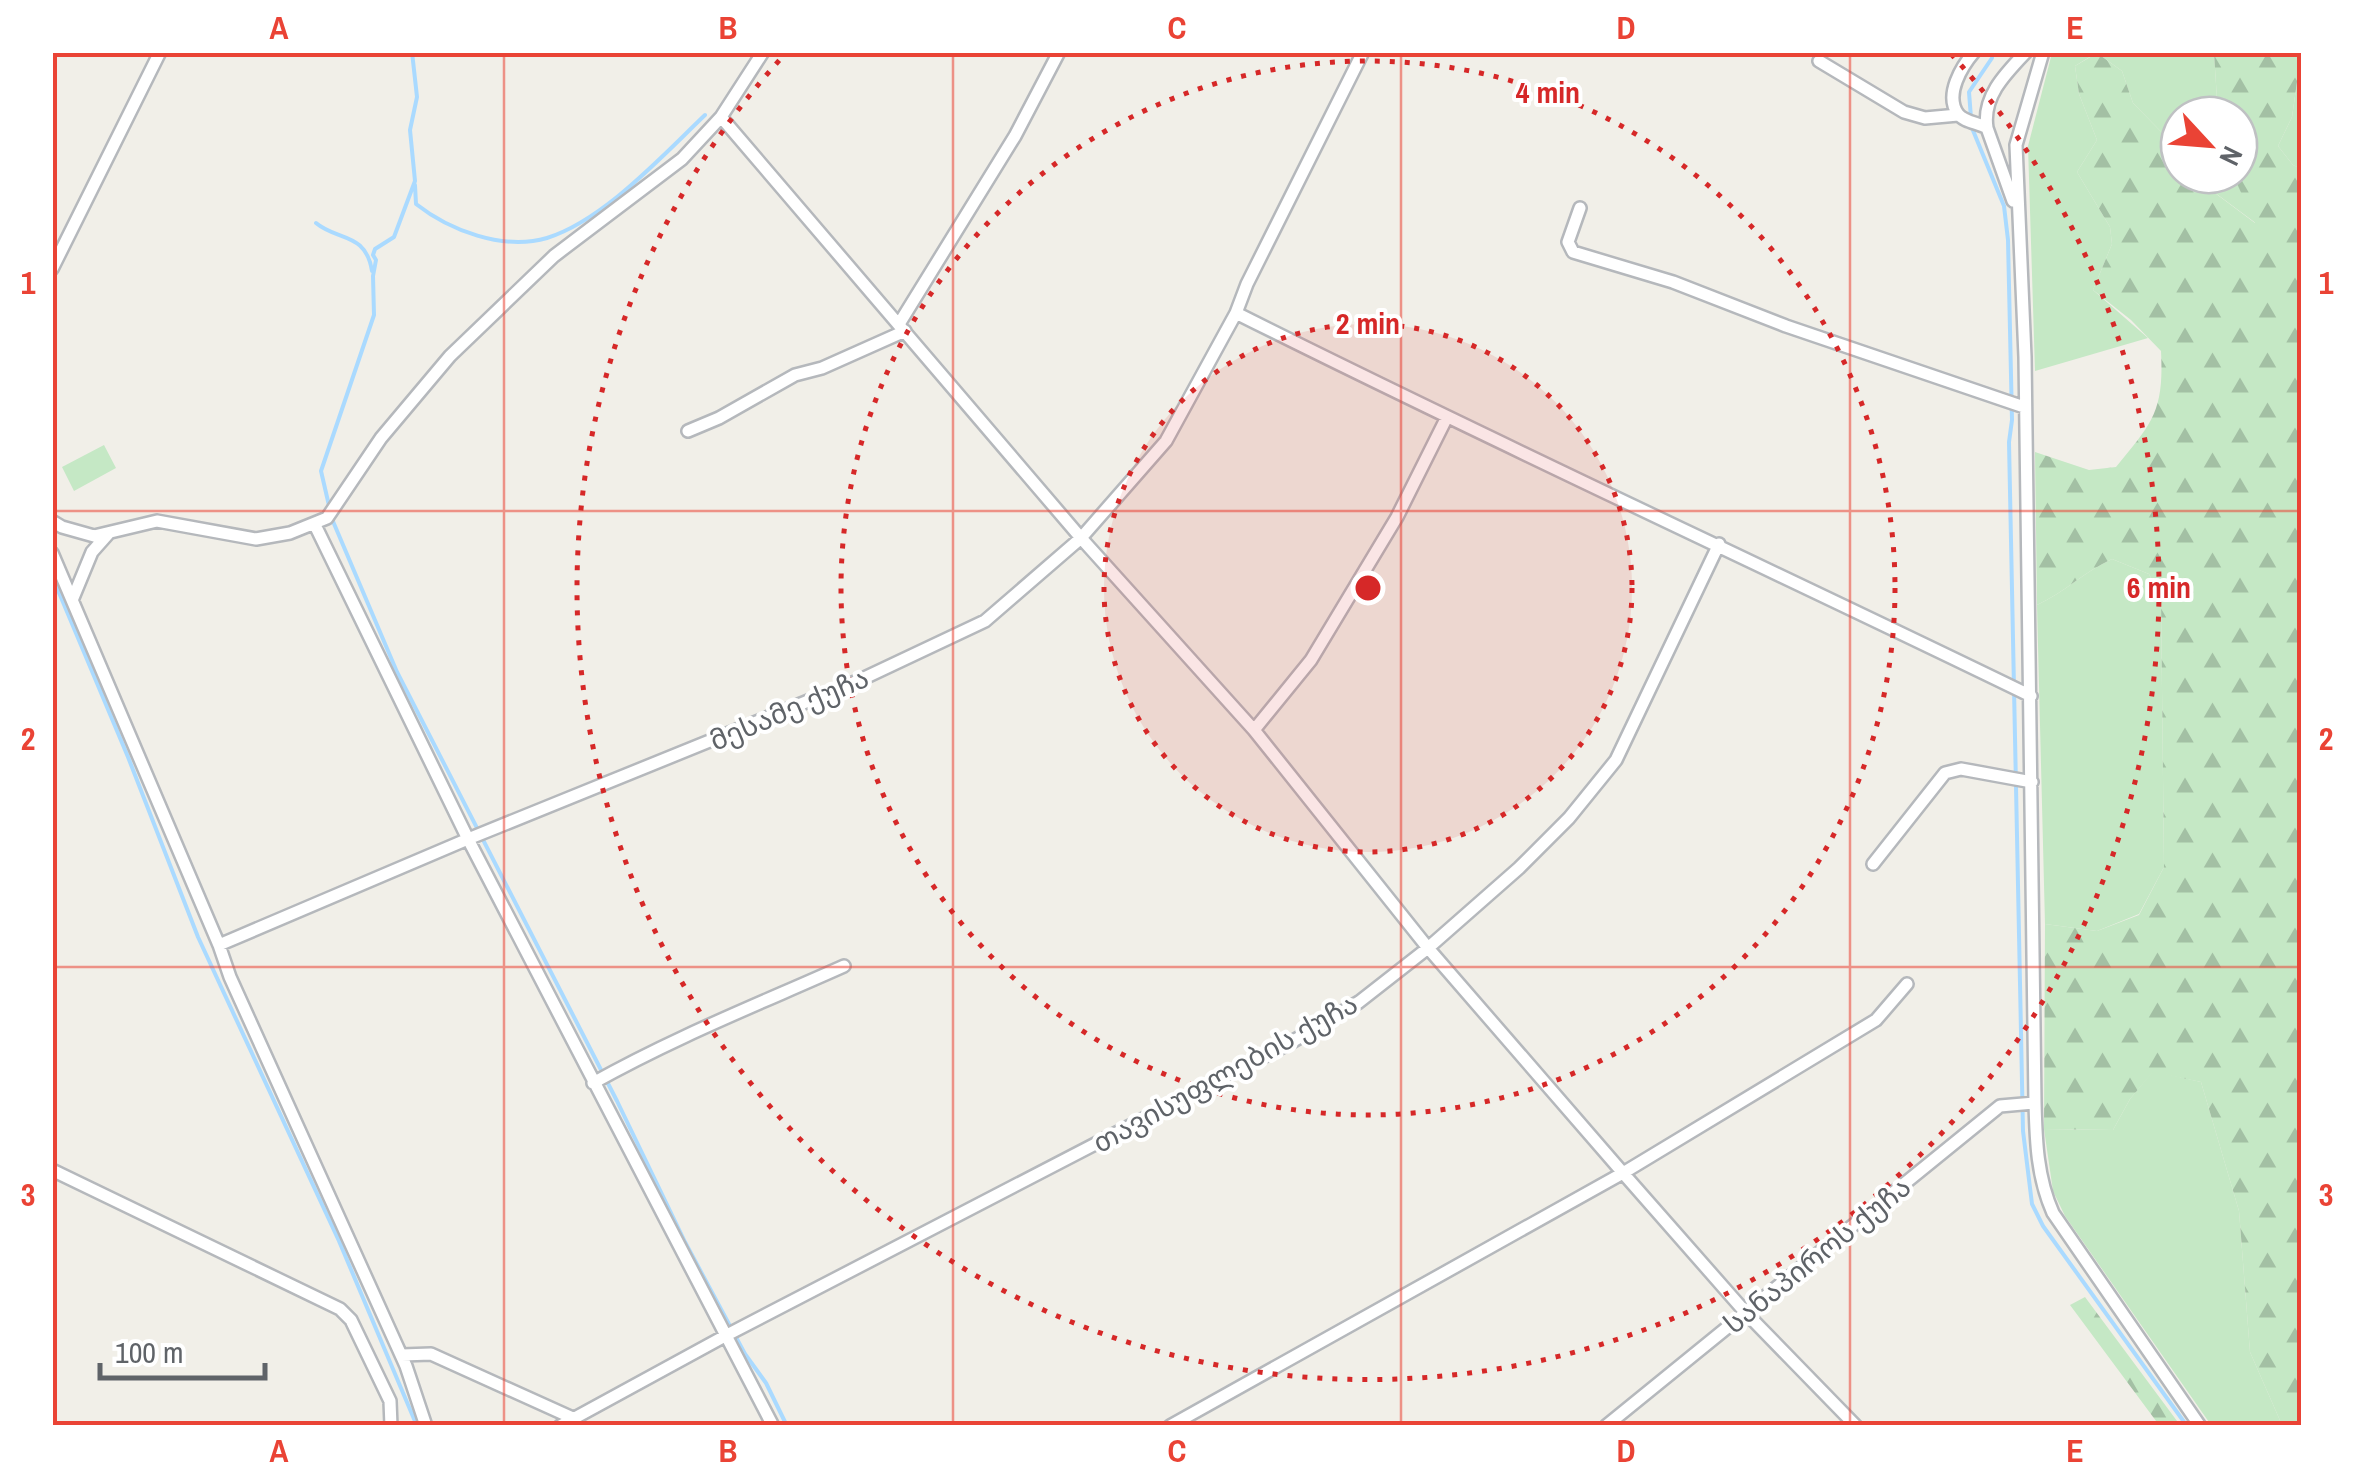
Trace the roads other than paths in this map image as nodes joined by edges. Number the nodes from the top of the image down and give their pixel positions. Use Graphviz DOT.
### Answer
graph roads {
  1 [pos="160,52"];
  2 [pos="764,52"];
  3 [pos="1059,52"];
  4 [pos="1363,52"];
  5 [pos="1974,52"];
  6 [pos="2026,52"];
  7 [pos="2043,52"];
  8 [pos="1819,60"];
  9 [pos="1958,115"];
  10 [pos="722,117"];
  11 [pos="1988,128"];
  12 [pos="1580,208"];
  13 [pos="2017,215"];
  14 [pos="52,269"];
  15 [pos="1236,313"];
  16 [pos="902,327"];
  17 [pos="2024,407"];
  18 [pos="1446,419"];
  19 [pos="688,431"];
  20 [pos="52,520"];
  21 [pos="315,524"];
  22 [pos="108,534"];
  23 [pos="1082,538"];
  24 [pos="1719,544"];
  25 [pos="52,553"];
  26 [pos="73,598"];
  27 [pos="2031,696"];
  28 [pos="1254,730"];
  29 [pos="2032,782"];
  30 [pos="468,839"];
  31 [pos="1873,864"];
  32 [pos="219,944"];
  33 [pos="1428,948"];
  34 [pos="844,966"];
  35 [pos="1907,984"];
  36 [pos="593,1083"];
  37 [pos="2035,1102"];
  38 [pos="52,1170"];
  39 [pos="1623,1174"];
  40 [pos="1746,1314"];
  41 [pos="725,1336"];
  42 [pos="402,1355"];
  43 [pos="575,1419"];
  44 [pos="390,1426"];
  45 [pos="426,1426"];
  46 [pos="560,1426"];
  47 [pos="773,1426"];
  48 [pos="1170,1426"];
  49 [pos="1606,1426"];
  50 [pos="1856,1426"];
  51 [pos="2200,1426"];
  1 -- 14 [label="street"];
  2 -- 10 [label="street"];
  3 -- 16 [label="street"];
  4 -- 15 [label="street, მესამე ქუჩა"];
  5 -- 9 [label="street"];
  6 -- 11 [label="street"];
  7 -- 13 [label="street"];
  8 -- 9 [label="street"];
  9 -- 11 [label="street"];
  10 -- 16 [label="street"];
  10 -- 21 [label="street"];
  11 -- 13 [label="street"];
  12 -- 17 [label="street"];
  13 -- 17 [label="street"];
  15 -- 18 [label="street"];
  15 -- 23 [label="street, მესამე ქუჩა"];
  16 -- 19 [label="street"];
  16 -- 23 [label="street"];
  17 -- 27 [label="street"];
  18 -- 24 [label="street"];
  18 -- 28 [label="street"];
  20 -- 22 [label="street"];
  21 -- 22 [label="street"];
  21 -- 30 [label="street"];
  22 -- 26 [label="street"];
  23 -- 28 [label="street"];
  23 -- 30 [label="street, მესამე ქუჩა"];
  24 -- 27 [label="street"];
  24 -- 33 [label="street, თავისუფლების ქუჩა"];
  25 -- 26 [label="street"];
  26 -- 32 [label="street"];
  27 -- 29 [label="street"];
  28 -- 33 [label="street"];
  29 -- 31 [label="street"];
  29 -- 37 [label="street"];
  30 -- 32 [label="street, მესამე ქუჩა"];
  30 -- 36 [label="street"];
  32 -- 42 [label="street"];
  33 -- 39 [label="street"];
  33 -- 41 [label="street, თავისუფლების ქუჩა"];
  34 -- 36 [label="street"];
  35 -- 39 [label="street"];
  36 -- 41 [label="street"];
  37 -- 40 [label="street, სანაპიროს ქუჩა"];
  37 -- 51 [label="street"];
  38 -- 44 [label="street"];
  39 -- 40 [label="street"];
  39 -- 48 [label="street"];
  40 -- 49 [label="street, სანაპიროს ქუჩა"];
  40 -- 50 [label="street"];
  41 -- 43 [label="street, თავისუფლების ქუჩა"];
  41 -- 47 [label="street"];
  42 -- 43 [label="street"];
  42 -- 45 [label="street"];
  43 -- 46 [label="street, თავისუფლების ქუჩა"];
}
